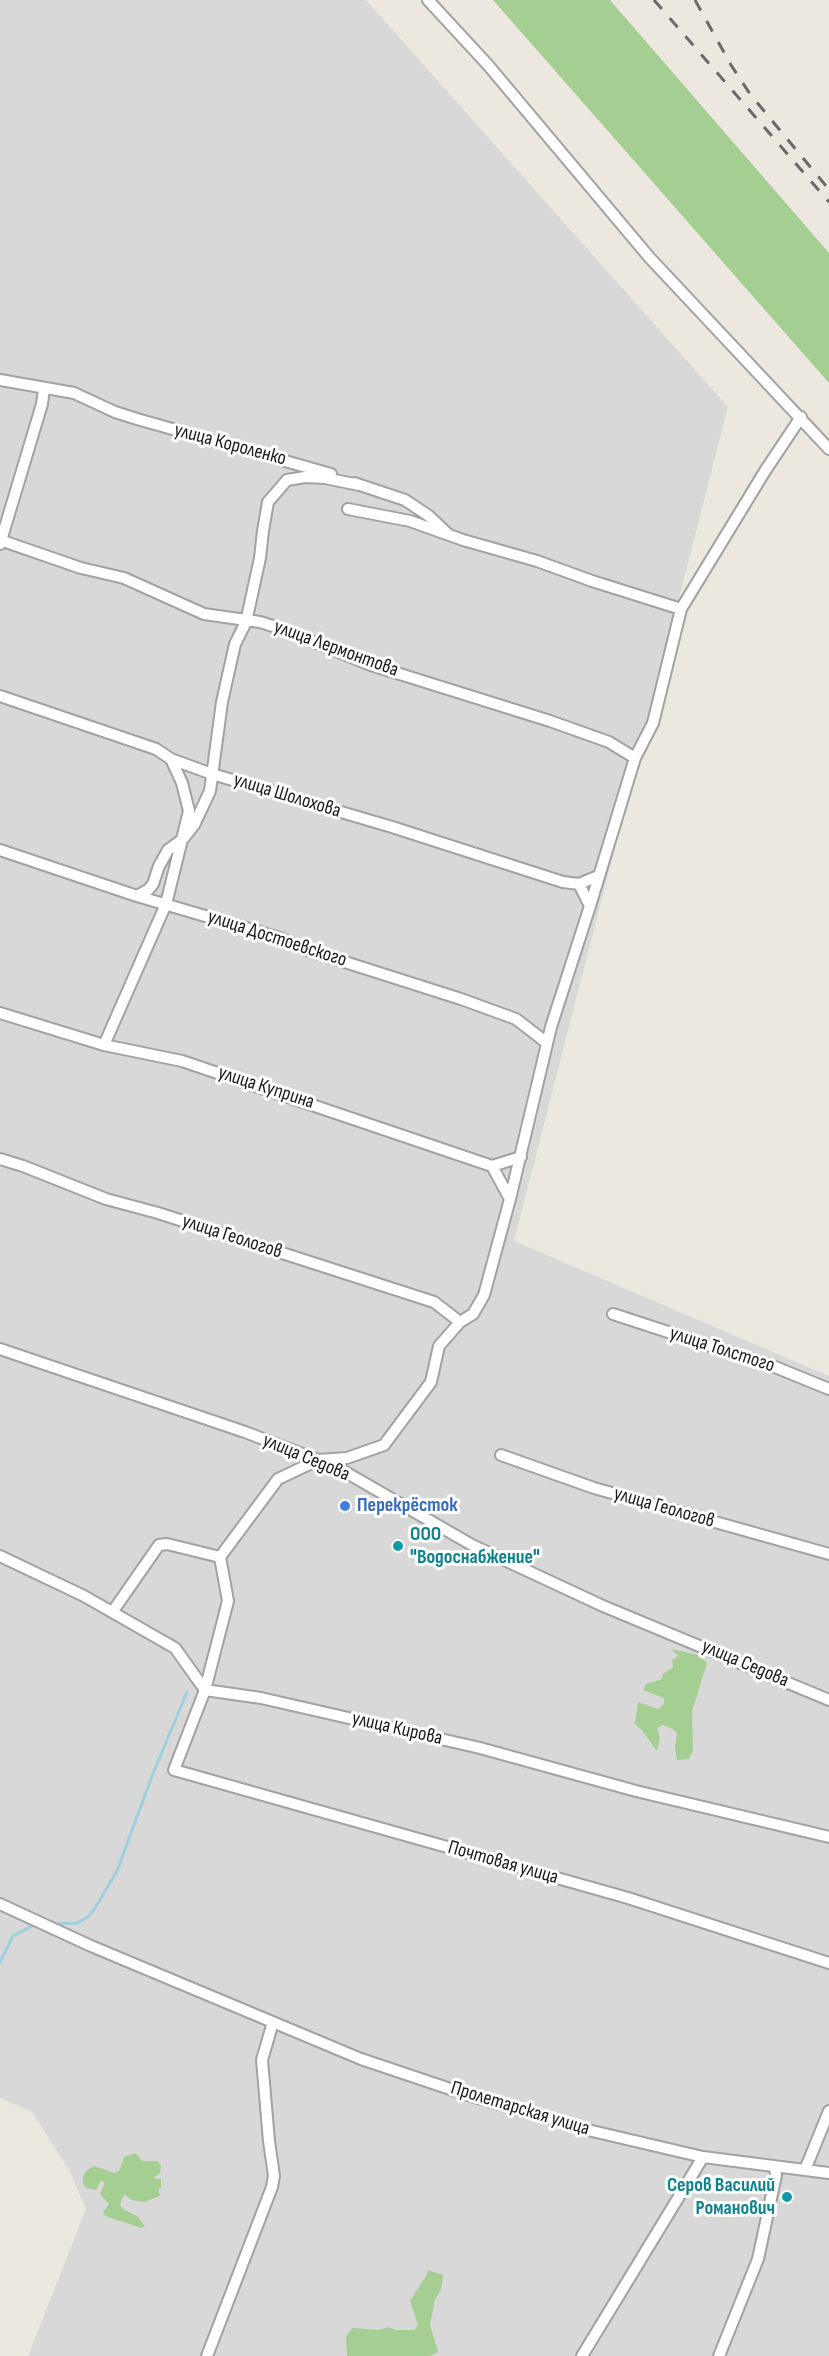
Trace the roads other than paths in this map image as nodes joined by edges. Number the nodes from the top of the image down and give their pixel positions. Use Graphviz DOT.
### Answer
graph roads {
  1 [pos="429,0"];
  2 [pos="0,380"];
  3 [pos="44,388"];
  4 [pos="801,417"];
  5 [pos="829,449"];
  6 [pos="359,485"];
  7 [pos="348,509"];
  8 [pos="449,535"];
  9 [pos="0,541"];
  10 [pos="681,609"];
  11 [pos="246,622"];
  12 [pos="0,696"];
  13 [pos="635,758"];
  14 [pos="171,759"];
  15 [pos="212,774"];
  16 [pos="183,839"];
  17 [pos="0,850"];
  18 [pos="598,876"];
  19 [pos="579,884"];
  20 [pos="137,896"];
  21 [pos="166,904"];
  22 [pos="590,906"];
  23 [pos="0,1013"];
  24 [pos="547,1043"];
  25 [pos="104,1045"];
  26 [pos="521,1157"];
  27 [pos="0,1159"];
  28 [pos="492,1166"];
  29 [pos="510,1199"];
  30 [pos="613,1314"];
  31 [pos="460,1322"];
  32 [pos="0,1349"];
  33 [pos="829,1389"];
  34 [pos="501,1455"];
  35 [pos="347,1458"];
  36 [pos="318,1460"];
  37 [pos="347,1473"];
  38 [pos="829,1554"];
  39 [pos="0,1556"];
  40 [pos="220,1557"];
  41 [pos="113,1611"];
  42 [pos="205,1690"];
  43 [pos="829,1700"];
  44 [pos="829,1837"];
  45 [pos="0,1904"];
  46 [pos="829,1963"];
  47 [pos="273,2022"];
  48 [pos="829,2111"];
  49 [pos="703,2157"];
  50 [pos="775,2167"];
  51 [pos="805,2170"];
  52 [pos="829,2173"];
  53 [pos="207,2356"];
  54 [pos="582,2356"];
  55 [pos="719,2356"];
  1 -- 4 [label="street"];
  2 -- 3 [label="street, улица Короленко"];
  3 -- 6 [label="street, улица Короленко"];
  3 -- 9 [label="street"];
  4 -- 5 [label="street"];
  4 -- 10 [label="street"];
  6 -- 8 [label="street, улица Короленко"];
  6 -- 11 [label="street"];
  7 -- 8 [label="street, улица Короленко"];
  8 -- 10 [label="street, улица Короленко"];
  9 -- 11 [label="street, улица Лермонтова"];
  10 -- 13 [label="street"];
  11 -- 13 [label="street, улица Лермонтова"];
  11 -- 15 [label="street"];
  12 -- 14 [label="street, улица Шолохова"];
  13 -- 18 [label="street"];
  14 -- 15 [label="street, улица Шолохова"];
  14 -- 16 [label="street"];
  15 -- 16 [label="street"];
  15 -- 19 [label="street, улица Шолохова"];
  16 -- 20 [label="street"];
  16 -- 21 [label="street"];
  17 -- 20 [label="street, улица Достоевского"];
  18 -- 19 [label="street"];
  18 -- 22 [label="street"];
  19 -- 22 [label="street"];
  20 -- 21 [label="street, улица Достоевского"];
  21 -- 24 [label="street, улица Достоевского"];
  21 -- 25 [label="street"];
  22 -- 24 [label="street"];
  23 -- 25 [label="street, улица Куприна"];
  24 -- 26 [label="street"];
  25 -- 28 [label="street, улица Куприна"];
  26 -- 28 [label="street"];
  26 -- 29 [label="street"];
  27 -- 31 [label="street, улица Геологов"];
  28 -- 29 [label="street"];
  29 -- 31 [label="street"];
  30 -- 33 [label="street, улица Толстого"];
  31 -- 35 [label="street"];
  32 -- 36 [label="street, улица Седова"];
  34 -- 38 [label="street, улица Геологов"];
  35 -- 36 [label="street"];
  35 -- 37 [label="street"];
  36 -- 37 [label="street, улица Седова"];
  36 -- 40 [label="street"];
  37 -- 43 [label="street, улица Седова"];
  39 -- 41 [label="street"];
  40 -- 41 [label="street"];
  40 -- 42 [label="street"];
  41 -- 42 [label="street"];
  42 -- 44 [label="street, улица Кирова"];
  42 -- 46 [label="street, Почтовая улица"];
  45 -- 47 [label="street, Пролетарская улица"];
  47 -- 49 [label="street, Пролетарская улица"];
  47 -- 53 [label="street"];
  48 -- 51 [label="street"];
  49 -- 50 [label="street, Пролетарская улица"];
  49 -- 54 [label="street"];
  50 -- 51 [label="street, Пролетарская улица"];
  50 -- 55 [label="street"];
  51 -- 52 [label="street, Пролетарская улица"];
}
